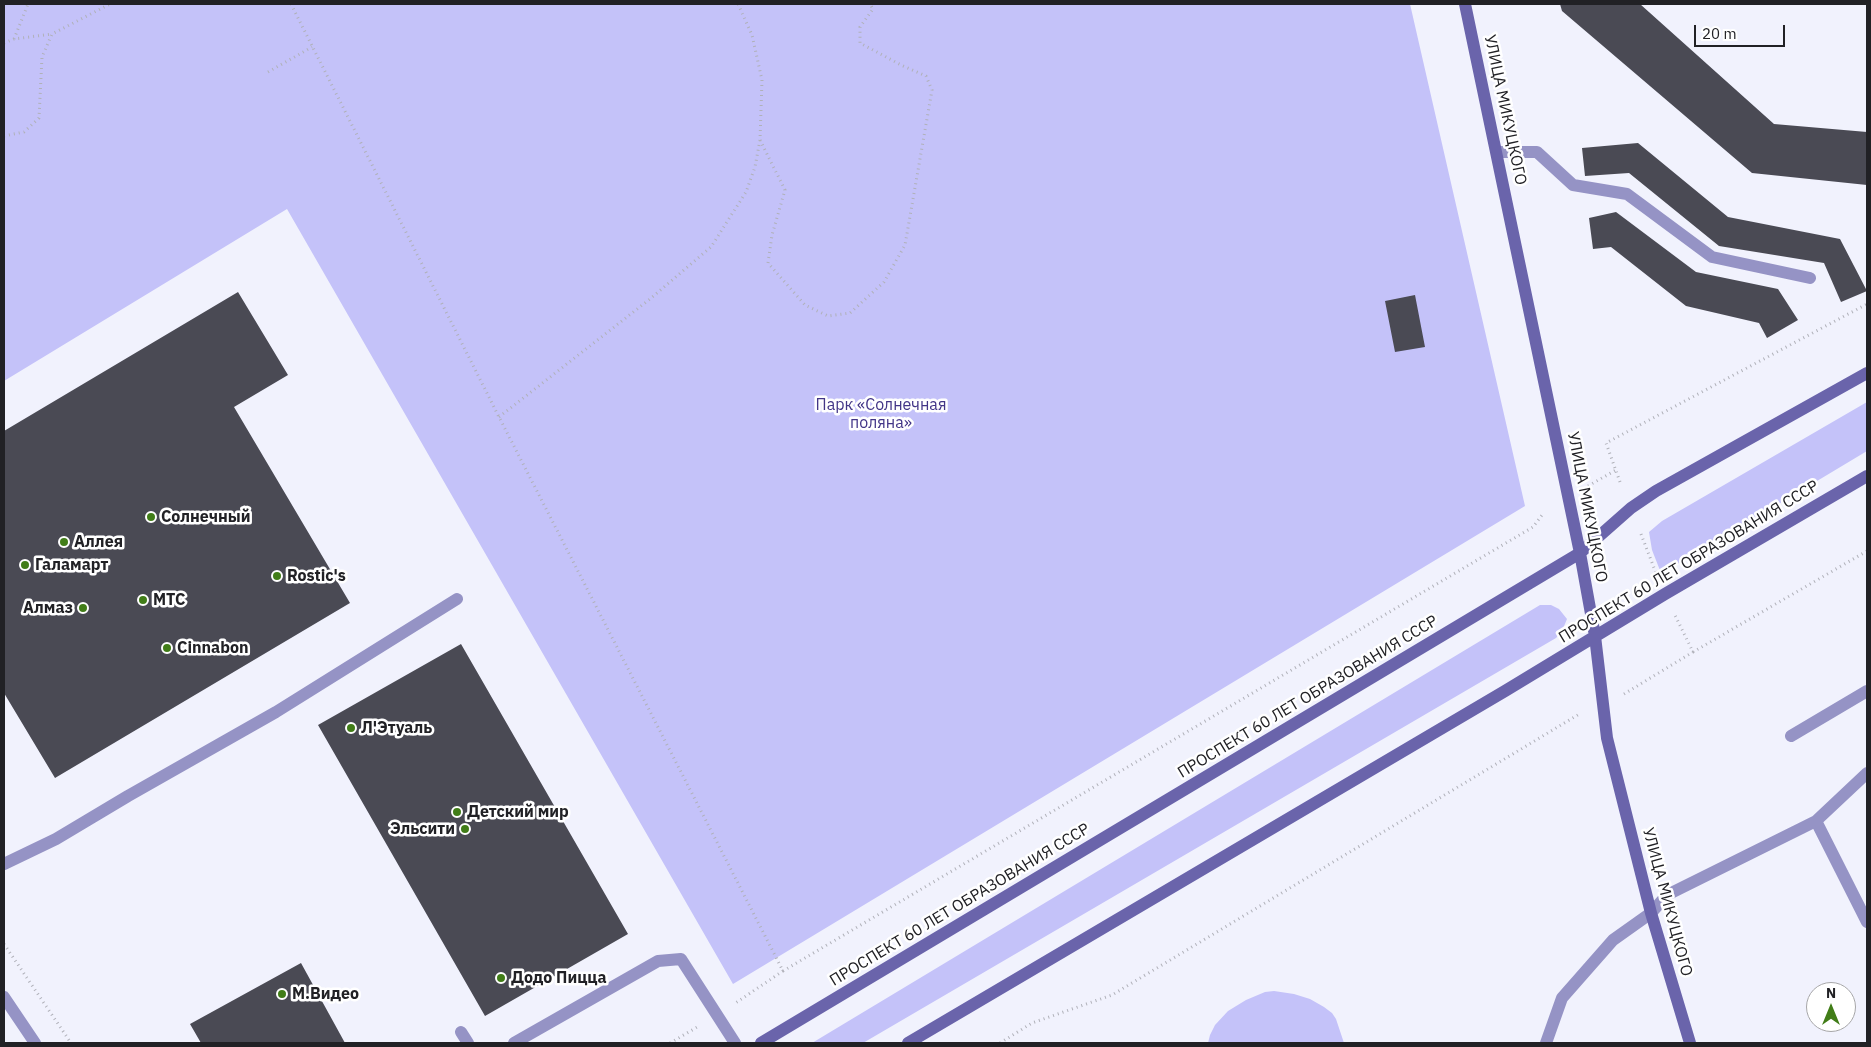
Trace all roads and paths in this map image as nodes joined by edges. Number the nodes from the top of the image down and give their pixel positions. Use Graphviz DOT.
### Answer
graph roads {
  1 [pos="28,4"];
  2 [pos="110,4"];
  3 [pos="291,4"];
  4 [pos="738,4"];
  5 [pos="870,4"];
  6 [pos="1465,4"];
  7 [pos="52,34"];
  8 [pos="14,39"];
  9 [pos="4,43"];
  10 [pos="312,47"];
  11 [pos="268,72"];
  12 [pos="4,136"];
  13 [pos="760,140"];
  14 [pos="1497,152"];
  15 [pos="1810,278"];
  16 [pos="1867,304"];
  17 [pos="1867,373"];
  18 [pos="499,417"];
  19 [pos="1616,470"];
  20 [pos="1867,476"];
  21 [pos="1620,482"];
  22 [pos="1587,487"];
  23 [pos="1542,515"];
  24 [pos="1641,534"];
  25 [pos="1867,551"];
  26 [pos="1580,553"];
  27 [pos="1658,578"];
  28 [pos="457,598"];
  29 [pos="1672,610"];
  30 [pos="1595,636"];
  31 [pos="1693,652"];
  32 [pos="1867,691"];
  33 [pos="1622,695"];
  34 [pos="1582,713"];
  35 [pos="1791,736"];
  36 [pos="1867,773"];
  37 [pos="1816,820"];
  38 [pos="4,864"];
  39 [pos="1651,913"];
  40 [pos="1867,922"];
  41 [pos="4,944"];
  42 [pos="783,971"];
  43 [pos="4,997"];
  44 [pos="716,1016"];
  45 [pos="35,1043"];
  46 [pos="71,1043"];
  47 [pos="514,1043"];
  48 [pos="670,1043"];
  49 [pos="735,1043"];
  50 [pos="761,1043"];
  51 [pos="908,1043"];
  52 [pos="1000,1043"];
  53 [pos="1546,1043"];
  54 [pos="1690,1043"];
  1 -- 8 [label="path"];
  2 -- 7 [label="path"];
  3 -- 10 [label="path"];
  4 -- 13 [label="path"];
  5 -- 13 [label="path"];
  6 -- 14 [label="main road, УЛИЦА МИКУЦКОГО"];
  7 -- 8 [label="path"];
  7 -- 12 [label="path"];
  8 -- 9 [label="path"];
  10 -- 11 [label="path"];
  10 -- 18 [label="path"];
  13 -- 18 [label="path"];
  14 -- 15 [label="street"];
  14 -- 26 [label="main road, УЛИЦА МИКУЦКОГО"];
  16 -- 19 [label="path"];
  17 -- 26 [label="main road, ПРОСПЕКТ 60 ЛЕТ ОБРАЗОВАНИЯ СССР"];
  18 -- 42 [label="path"];
  19 -- 21 [label="path"];
  19 -- 22 [label="path"];
  20 -- 30 [label="main road, ПРОСПЕКТ 60 ЛЕТ ОБРАЗОВАНИЯ СССР"];
  23 -- 42 [label="path"];
  24 -- 27 [label="path"];
  25 -- 31 [label="path"];
  26 -- 30 [label="main road, УЛИЦА МИКУЦКОГО"];
  26 -- 50 [label="main road, ПРОСПЕКТ 60 ЛЕТ ОБРАЗОВАНИЯ СССР"];
  28 -- 38 [label="street"];
  29 -- 31 [label="path"];
  30 -- 39 [label="main road, УЛИЦА МИКУЦКОГО"];
  30 -- 51 [label="main road, ПРОСПЕКТ 60 ЛЕТ ОБРАЗОВАНИЯ СССР"];
  31 -- 33 [label="path"];
  32 -- 35 [label="street"];
  34 -- 52 [label="path"];
  36 -- 37 [label="street"];
  37 -- 39 [label="street"];
  37 -- 40 [label="street"];
  39 -- 53 [label="street"];
  39 -- 54 [label="main road, УЛИЦА МИКУЦКОГО"];
  41 -- 46 [label="path"];
  42 -- 44 [label="path"];
  43 -- 45 [label="street"];
  44 -- 47 [label="street"];
  44 -- 48 [label="path"];
  44 -- 49 [label="street"];
}
